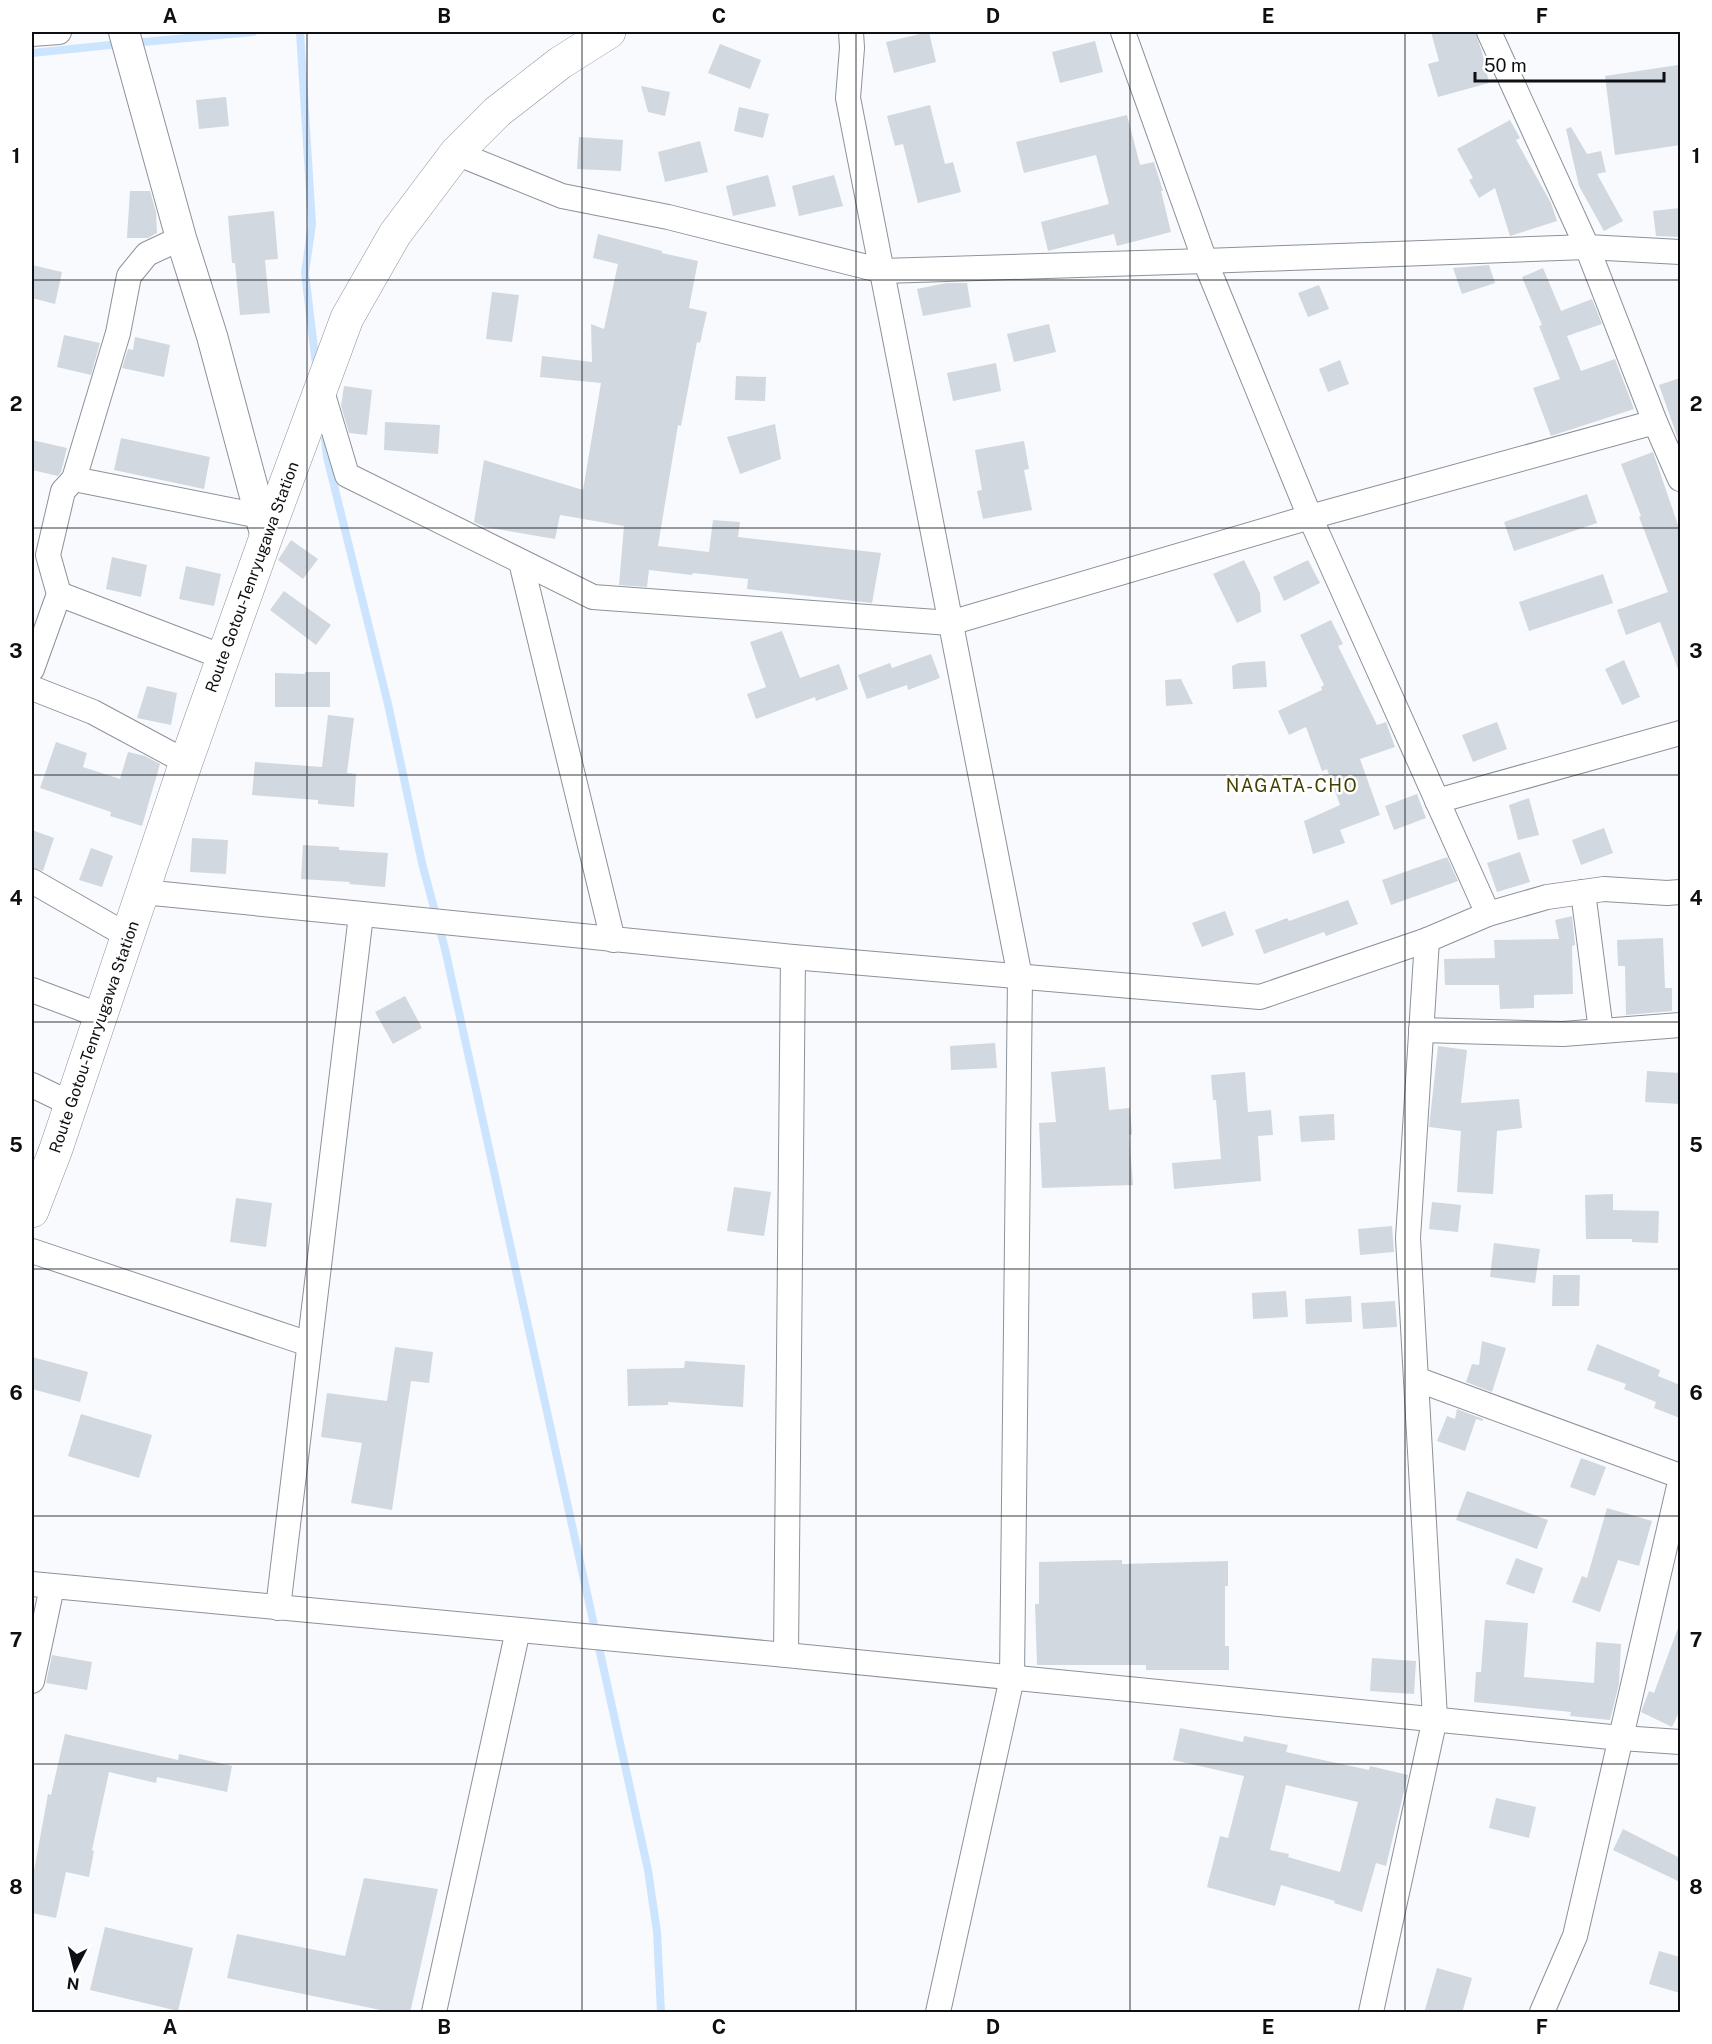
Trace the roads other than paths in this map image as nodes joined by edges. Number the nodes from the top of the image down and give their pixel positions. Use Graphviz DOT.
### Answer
graph roads {
  1 [pos="58,32"];
  2 [pos="124,32"];
  3 [pos="609,32"];
  4 [pos="851,32"];
  5 [pos="1123,32"];
  6 [pos="1489,32"];
  7 [pos="32,34"];
  8 [pos="456,153"];
  9 [pos="182,238"];
  10 [pos="1587,247"];
  11 [pos="1680,252"];
  12 [pos="1205,261"];
  13 [pos="883,271"];
  14 [pos="317,397"];
  15 [pos="1665,428"];
  16 [pos="74,479"];
  17 [pos="1680,479"];
  18 [pos="1310,517"];
  19 [pos="263,527"];
  20 [pos="521,562"];
  21 [pos="32,567"];
  22 [pos="57,585"];
  23 [pos="950,623"];
  24 [pos="223,657"];
  25 [pos="32,669"];
  26 [pos="32,688"];
  27 [pos="1680,734"];
  28 [pos="186,762"];
  29 [pos="1437,801"];
  30 [pos="32,881"];
  31 [pos="143,892"];
  32 [pos="1583,892"];
  33 [pos="1680,892"];
  34 [pos="1488,914"];
  35 [pos="361,915"];
  36 [pos="128,936"];
  37 [pos="613,940"];
  38 [pos="1427,940"];
  39 [pos="794,957"];
  40 [pos="1020,977"];
  41 [pos="32,990"];
  42 [pos="101,1016"];
  43 [pos="1680,1025"];
  44 [pos="1421,1030"];
  45 [pos="1601,1031"];
  46 [pos="32,1085"];
  47 [pos="71,1104"];
  48 [pos="33,1204"];
  49 [pos="32,1251"];
  50 [pos="309,1344"];
  51 [pos="1416,1379"];
  52 [pos="1680,1476"];
  53 [pos="1680,1482"];
  54 [pos="42,1585"];
  55 [pos="278,1608"];
  56 [pos="518,1630"];
  57 [pos="786,1655"];
  58 [pos="1012,1678"];
  59 [pos="32,1681"];
  60 [pos="1435,1718"];
  61 [pos="1621,1738"];
  62 [pos="1680,1742"];
  63 [pos="434,2013"];
  64 [pos="938,2013"];
  65 [pos="1371,2013"];
  66 [pos="1542,2013"];
  1 -- 7 [label="street"];
  2 -- 9 [label="street"];
  3 -- 8 [label="main road, Route Gotou-Tenryugawa Station"];
  4 -- 13 [label="street"];
  5 -- 12 [label="street"];
  6 -- 10 [label="street"];
  8 -- 13 [label="street"];
  8 -- 14 [label="main road, Route Gotou-Tenryugawa Station"];
  9 -- 16 [label="street"];
  9 -- 19 [label="street"];
  10 -- 11 [label="street"];
  10 -- 12 [label="street"];
  10 -- 15 [label="street"];
  12 -- 13 [label="street"];
  12 -- 18 [label="street"];
  13 -- 23 [label="street"];
  14 -- 19 [label="main road, Route Gotou-Tenryugawa Station"];
  14 -- 20 [label="street"];
  15 -- 17 [label="street"];
  15 -- 18 [label="street"];
  16 -- 19 [label="street"];
  16 -- 22 [label="street"];
  18 -- 23 [label="street"];
  18 -- 29 [label="street"];
  19 -- 24 [label="main road, Route Gotou-Tenryugawa Station"];
  20 -- 23 [label="street"];
  20 -- 37 [label="street"];
  21 -- 22 [label="street"];
  22 -- 24 [label="street"];
  22 -- 25 [label="street"];
  23 -- 40 [label="street"];
  24 -- 28 [label="main road, Route Gotou-Tenryugawa Station"];
  26 -- 28 [label="street"];
  27 -- 29 [label="street"];
  28 -- 31 [label="main road, Route Gotou-Tenryugawa Station"];
  29 -- 34 [label="street"];
  30 -- 36 [label="street"];
  31 -- 35 [label="street"];
  31 -- 36 [label="main road, Route Gotou-Tenryugawa Station"];
  32 -- 33 [label="street"];
  32 -- 34 [label="street"];
  32 -- 45 [label="street"];
  34 -- 38 [label="street"];
  35 -- 37 [label="street"];
  35 -- 50 [label="street"];
  36 -- 42 [label="main road, Route Gotou-Tenryugawa Station"];
  37 -- 39 [label="street"];
  38 -- 40 [label="street"];
  38 -- 44 [label="street"];
  39 -- 40 [label="street"];
  39 -- 57 [label="street"];
  40 -- 58 [label="street"];
  41 -- 42 [label="street"];
  42 -- 47 [label="main road, Route Gotou-Tenryugawa Station"];
  43 -- 45 [label="street"];
  44 -- 45 [label="street"];
  44 -- 51 [label="street"];
  46 -- 47 [label="street"];
  47 -- 48 [label="main road, Route Gotou-Tenryugawa Station"];
  49 -- 50 [label="street"];
  50 -- 55 [label="street"];
  51 -- 52 [label="street"];
  51 -- 60 [label="street"];
  53 -- 61 [label="street"];
  54 -- 55 [label="street"];
  54 -- 59 [label="street"];
  55 -- 56 [label="street"];
  56 -- 57 [label="street"];
  56 -- 63 [label="street"];
  57 -- 58 [label="street"];
  58 -- 60 [label="street"];
  58 -- 64 [label="street"];
  60 -- 61 [label="street"];
  60 -- 65 [label="street"];
  61 -- 62 [label="street"];
  61 -- 66 [label="street"];
}
